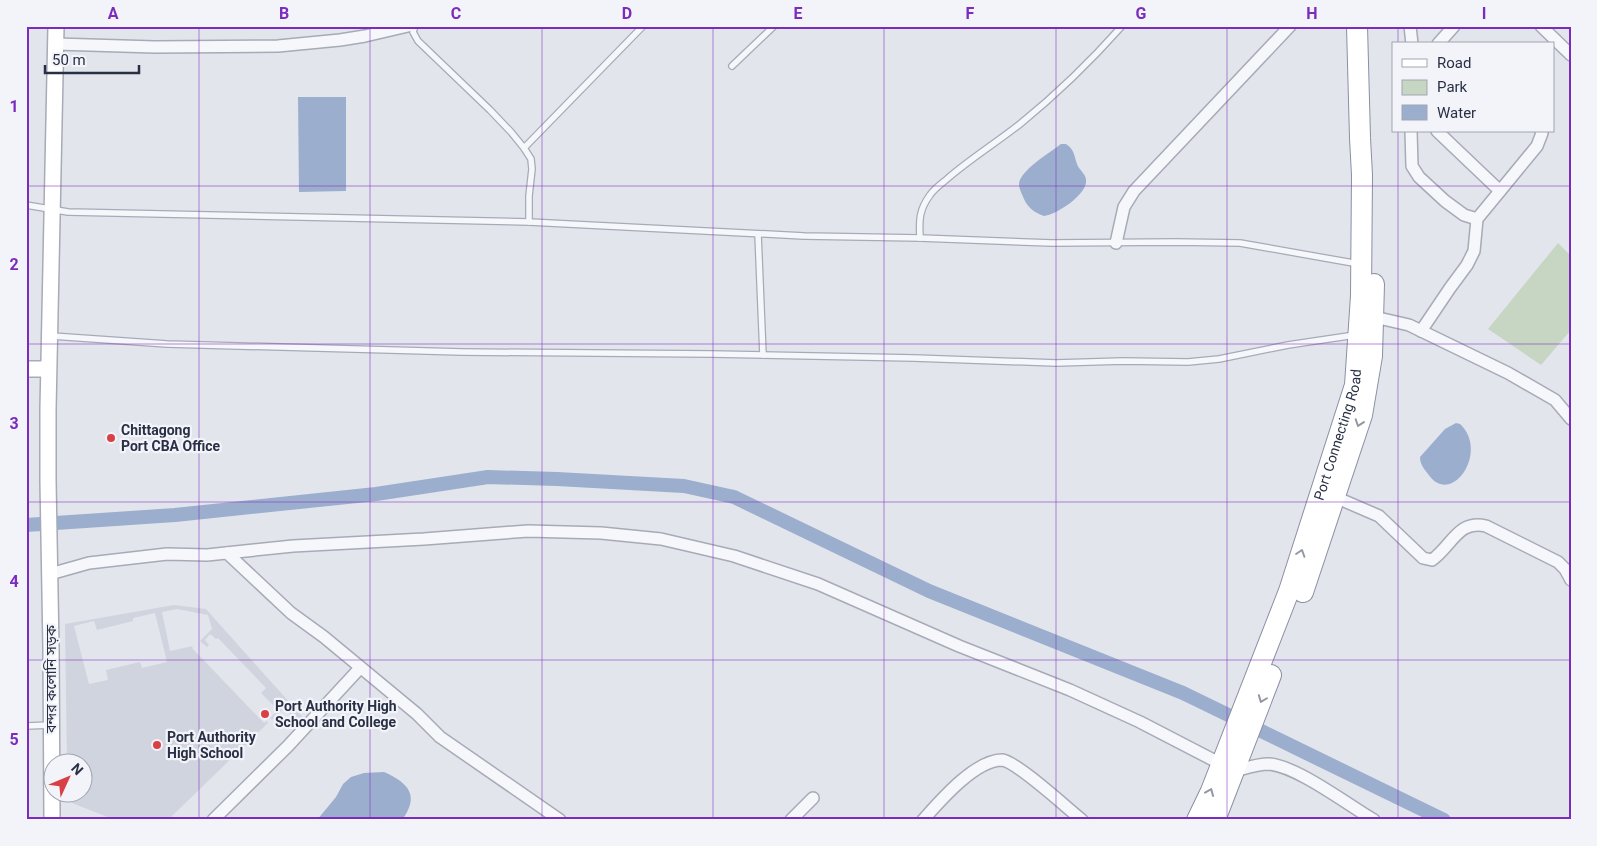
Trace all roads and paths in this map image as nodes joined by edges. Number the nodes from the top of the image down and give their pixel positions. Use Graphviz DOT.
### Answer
graph roads {
  1 [pos="56,26"];
  2 [pos="408,26"];
  3 [pos="415,26"];
  4 [pos="643,26"];
  5 [pos="774,26"];
  6 [pos="1122,26"];
  7 [pos="1290,26"];
  8 [pos="1357,26"];
  9 [pos="1366,26"];
  10 [pos="1410,26"];
  11 [pos="1454,26"];
  12 [pos="1540,26"];
  13 [pos="1412,42"];
  14 [pos="1444,42"];
  15 [pos="56,44"];
  16 [pos="1571,55"];
  17 [pos="732,66"];
  18 [pos="1412,132"];
  19 [pos="1438,132"];
  20 [pos="1541,132"];
  21 [pos="524,148"];
  22 [pos="1500,191"];
  23 [pos="26,205"];
  24 [pos="52,209"];
  25 [pos="1477,219"];
  26 [pos="529,222"];
  27 [pos="758,234"];
  28 [pos="920,238"];
  29 [pos="1116,243"];
  30 [pos="1361,264"];
  31 [pos="1374,318"];
  32 [pos="1421,331"];
  33 [pos="1359,335"];
  34 [pos="50,336"];
  35 [pos="763,355"];
  36 [pos="26,369"];
  37 [pos="48,369"];
  38 [pos="1571,420"];
  39 [pos="1335,497"];
  40 [pos="227,553"];
  41 [pos="50,571"];
  42 [pos="1571,580"];
  43 [pos="1280,635"];
  44 [pos="360,668"];
  45 [pos="51,725"];
  46 [pos="26,726"];
  47 [pos="1228,767"];
  48 [pos="813,798"];
  49 [pos="52,820"];
  50 [pos="213,820"];
  51 [pos="560,820"];
  52 [pos="791,820"];
  53 [pos="923,820"];
  54 [pos="1082,820"];
  55 [pos="1197,820"];
  56 [pos="1215,820"];
  57 [pos="1374,820"];
  1 -- 15 [label="street, বন্দর কলোনি সড়ক"];
  2 -- 15 [label="street"];
  3 -- 21 [label="lane"];
  4 -- 21 [label="lane"];
  5 -- 17 [label="lane"];
  6 -- 28 [label="lane"];
  7 -- 29 [label="street"];
  8 -- 30 [label="highway, Port Connecting Road"];
  9 -- 31 [label="highway, Port Connecting Road"];
  10 -- 13 [label="street"];
  11 -- 14 [label="street"];
  12 -- 16 [label="street"];
  15 -- 24 [label="street, বন্দর কলোনি সড়ক"];
  18 -- 25 [label="street"];
  19 -- 22 [label="street"];
  20 -- 22 [label="street"];
  21 -- 26 [label="lane"];
  22 -- 25 [label="street"];
  23 -- 24 [label="lane"];
  24 -- 26 [label="lane"];
  24 -- 34 [label="street, বন্দর কলোনি সড়ক"];
  25 -- 32 [label="street"];
  26 -- 27 [label="lane"];
  27 -- 28 [label="lane"];
  27 -- 35 [label="lane"];
  28 -- 29 [label="lane"];
  29 -- 30 [label="lane"];
  30 -- 33 [label="highway, Port Connecting Road"];
  31 -- 32 [label="street"];
  31 -- 39 [label="highway, Port Connecting Road, one-way"];
  32 -- 38 [label="street"];
  33 -- 35 [label="lane"];
  43 -- 33 [label="highway, Port Connecting Road, one-way"];
  34 -- 35 [label="lane"];
  34 -- 37 [label="street, বন্দর কলোনি সড়ক"];
  36 -- 37 [label="street"];
  37 -- 41 [label="street, বন্দর কলোনি সড়ক"];
  39 -- 42 [label="street"];
  39 -- 43 [label="highway, Port Connecting Road"];
  40 -- 41 [label="street"];
  40 -- 44 [label="street"];
  40 -- 47 [label="street"];
  41 -- 45 [label="street, বন্দর কলোনি সড়ক"];
  43 -- 47 [label="highway, Port Connecting Road"];
  44 -- 50 [label="street"];
  44 -- 51 [label="street"];
  45 -- 46 [label="lane"];
  45 -- 49 [label="street, বন্দর কলোনি সড়ক"];
  55 -- 47 [label="highway, Port Connecting Road, one-way"];
  47 -- 56 [label="highway, Port Connecting Road"];
  47 -- 57 [label="street"];
  48 -- 52 [label="street"];
  53 -- 54 [label="street"];
}
